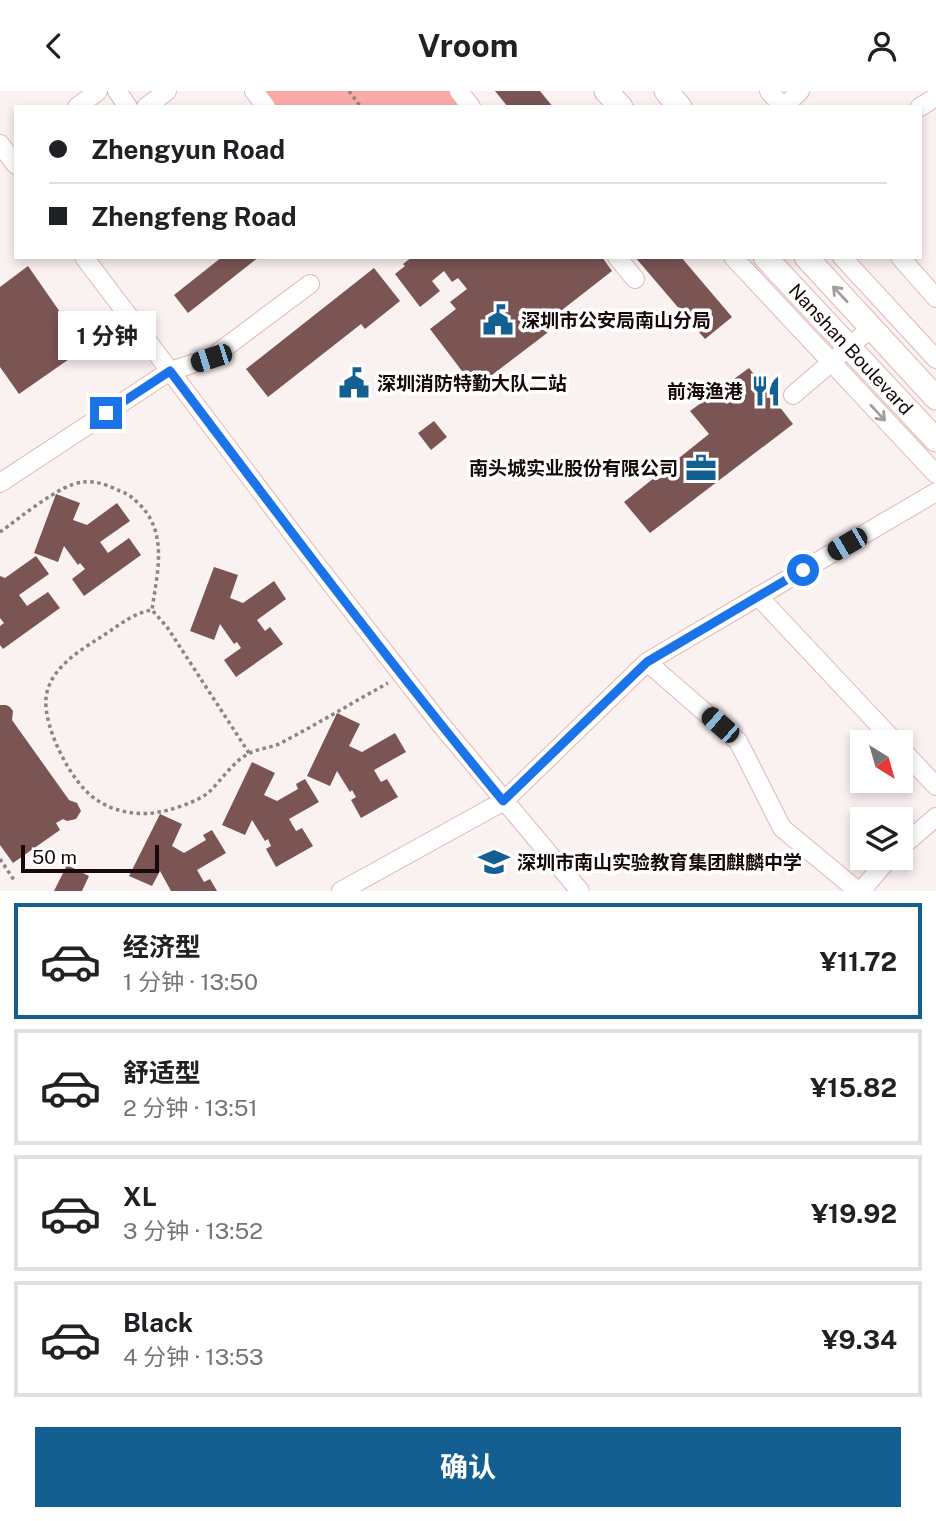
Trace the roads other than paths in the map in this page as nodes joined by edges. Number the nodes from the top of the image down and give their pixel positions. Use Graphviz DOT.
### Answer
graph roads {
  1 [pos="98,91"];
  2 [pos="167,91"];
  3 [pos="606,91"];
  4 [pos="666,91"];
  5 [pos="769,91"];
  6 [pos="800,91"];
  7 [pos="80,105"];
  8 [pos="149,105"];
  9 [pos="619,105"];
  10 [pos="678,105"];
  11 [pos="782,105"];
  12 [pos="786,105"];
  13 [pos="86,259"];
  14 [pos="619,259"];
  15 [pos="735,259"];
  16 [pos="767,259"];
  17 [pos="808,259"];
  18 [pos="844,259"];
  19 [pos="902,259"];
  20 [pos="635,279"];
  21 [pos="310,284"];
  22 [pos="936,298"];
  23 [pos="871,328"];
  24 [pos="850,348"];
  25 [pos="936,359"];
  26 [pos="831,363"];
  27 [pos="170,371"];
  28 [pos="793,395"];
  29 [pos="936,398"];
  30 [pos="936,440"];
  31 [pos="936,474"];
  32 [pos="0,483"];
  33 [pos="936,492"];
  34 [pos="758,596"];
  35 [pos="647,662"];
  36 [pos="884,730"];
  37 [pos="914,763"];
  38 [pos="936,786"];
  39 [pos="503,801"];
  40 [pos="936,817"];
  41 [pos="913,837"];
  42 [pos="878,870"];
  43 [pos="341,891"];
  44 [pos="580,891"];
  45 [pos="859,891"];
  1 -- 7 [label="street"];
  2 -- 8 [label="street"];
  3 -- 9 [label="main road"];
  4 -- 10 [label="main road"];
  5 -- 11 [label="street"];
  6 -- 12 [label="street"];
  13 -- 27 [label="street"];
  14 -- 20 [label="street"];
  15 -- 26 [label="street"];
  16 -- 24 [label="main road, Nanshan Boulevard"];
  23 -- 17 [label="main road, Nanshan Boulevard, one-way"];
  18 -- 25 [label="street"];
  19 -- 22 [label="street"];
  21 -- 27 [label="street"];
  23 -- 24 [label="street"];
  23 -- 29 [label="main road, Nanshan Boulevard"];
  24 -- 26 [label="street"];
  24 -- 30 [label="main road, Nanshan Boulevard"];
  26 -- 28 [label="street"];
  26 -- 31 [label="street, one-way"];
  27 -- 32 [label="street"];
  27 -- 39 [label="street"];
  33 -- 34 [label="street"];
  34 -- 35 [label="street"];
  34 -- 36 [label="street"];
  35 -- 39 [label="street"];
  35 -- 45 [label="street"];
  37 -- 38 [label="street"];
  39 -- 43 [label="street"];
  39 -- 44 [label="street"];
  40 -- 41 [label="street"];
  42 -- 45 [label="street"];
}
